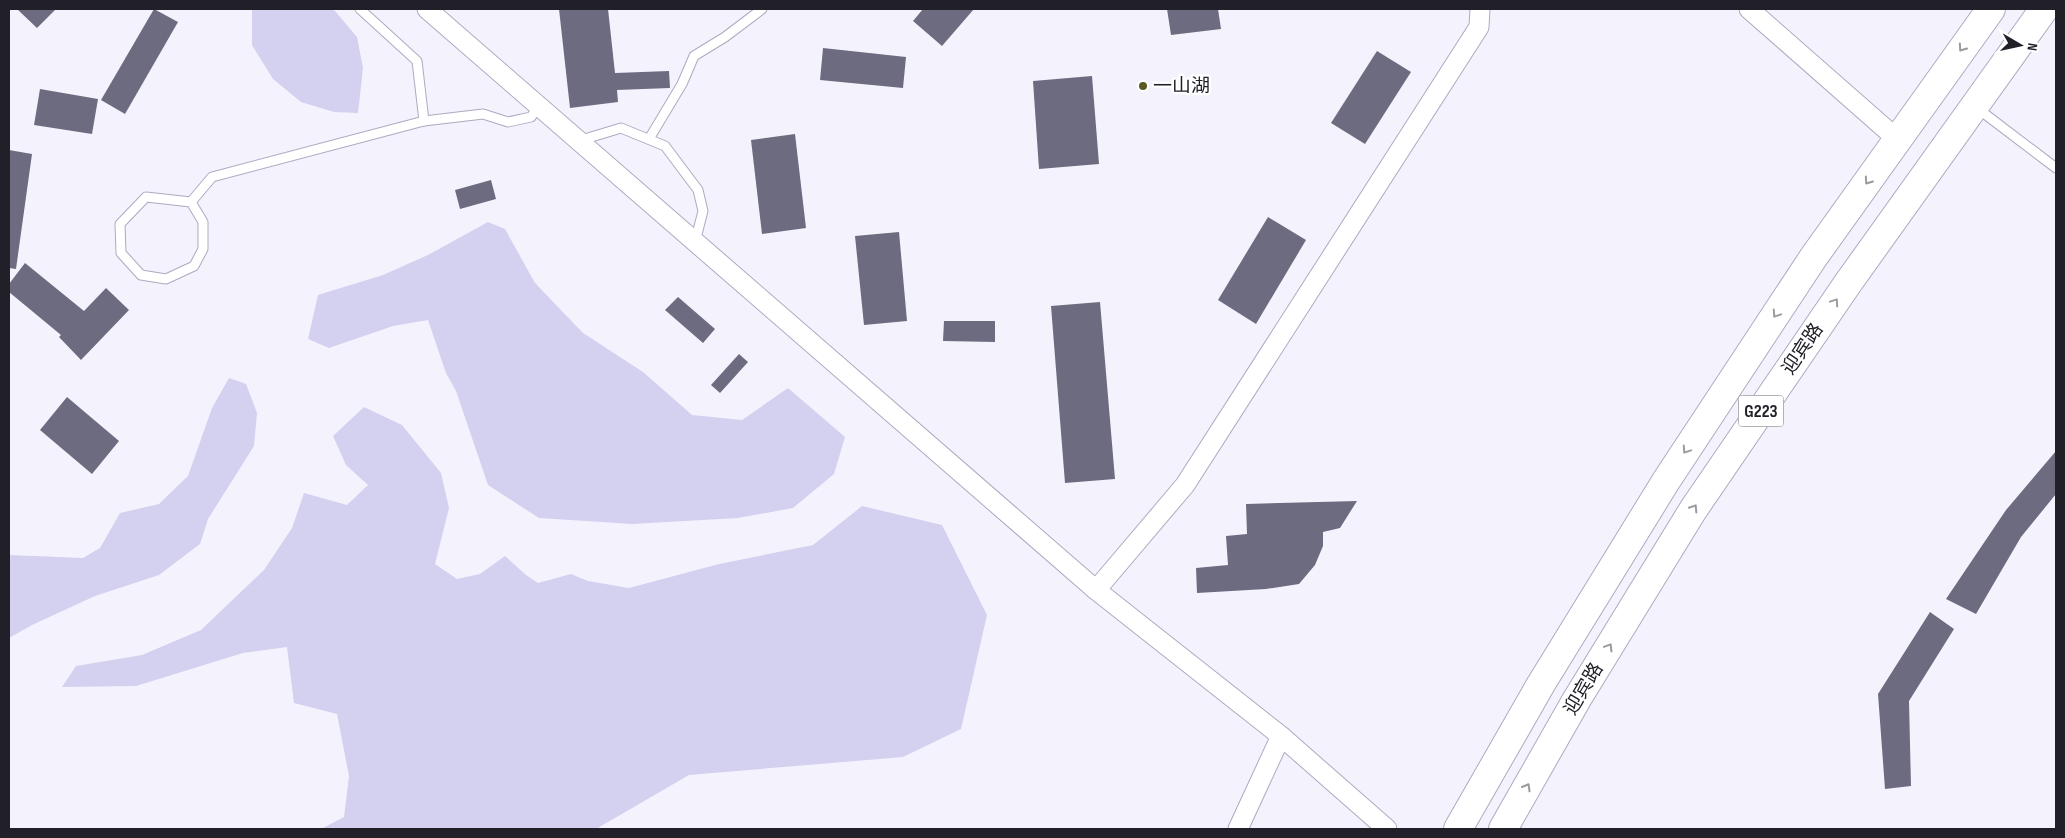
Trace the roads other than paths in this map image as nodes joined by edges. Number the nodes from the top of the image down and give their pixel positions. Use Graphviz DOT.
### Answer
graph roads {
  1 [pos="360,9"];
  2 [pos="427,9"];
  3 [pos="762,9"];
  4 [pos="1480,9"];
  5 [pos="1749,9"];
  6 [pos="1991,9"];
  7 [pos="2044,9"];
  8 [pos="538,106"];
  9 [pos="1974,106"];
  10 [pos="424,121"];
  11 [pos="649,139"];
  12 [pos="1897,139"];
  13 [pos="577,141"];
  14 [pos="2056,168"];
  15 [pos="191,202"];
  16 [pos="695,243"];
  17 [pos="1096,590"];
  18 [pos="1281,736"];
  19 [pos="1238,829"];
  20 [pos="1387,829"];
  21 [pos="1458,829"];
  22 [pos="1503,829"];
  1 -- 10 [label="lane"];
  2 -- 8 [label="street"];
  3 -- 11 [label="lane"];
  4 -- 17 [label="street"];
  5 -- 12 [label="street"];
  6 -- 12 [label="highway, 迎宾路 / G223, one-way"];
  7 -- 9 [label="highway, 迎宾路 / G223"];
  8 -- 10 [label="lane"];
  8 -- 13 [label="street"];
  9 -- 14 [label="lane"];
  22 -- 9 [label="highway, 迎宾路 / G223, one-way"];
  10 -- 15 [label="lane"];
  11 -- 13 [label="lane"];
  11 -- 16 [label="lane"];
  12 -- 21 [label="highway, 迎宾路 / G223, one-way"];
  13 -- 16 [label="street"];
  15 -- 15 [label="lane"];
  16 -- 17 [label="street"];
  17 -- 18 [label="street"];
  18 -- 19 [label="street"];
  18 -- 20 [label="street"];
}
